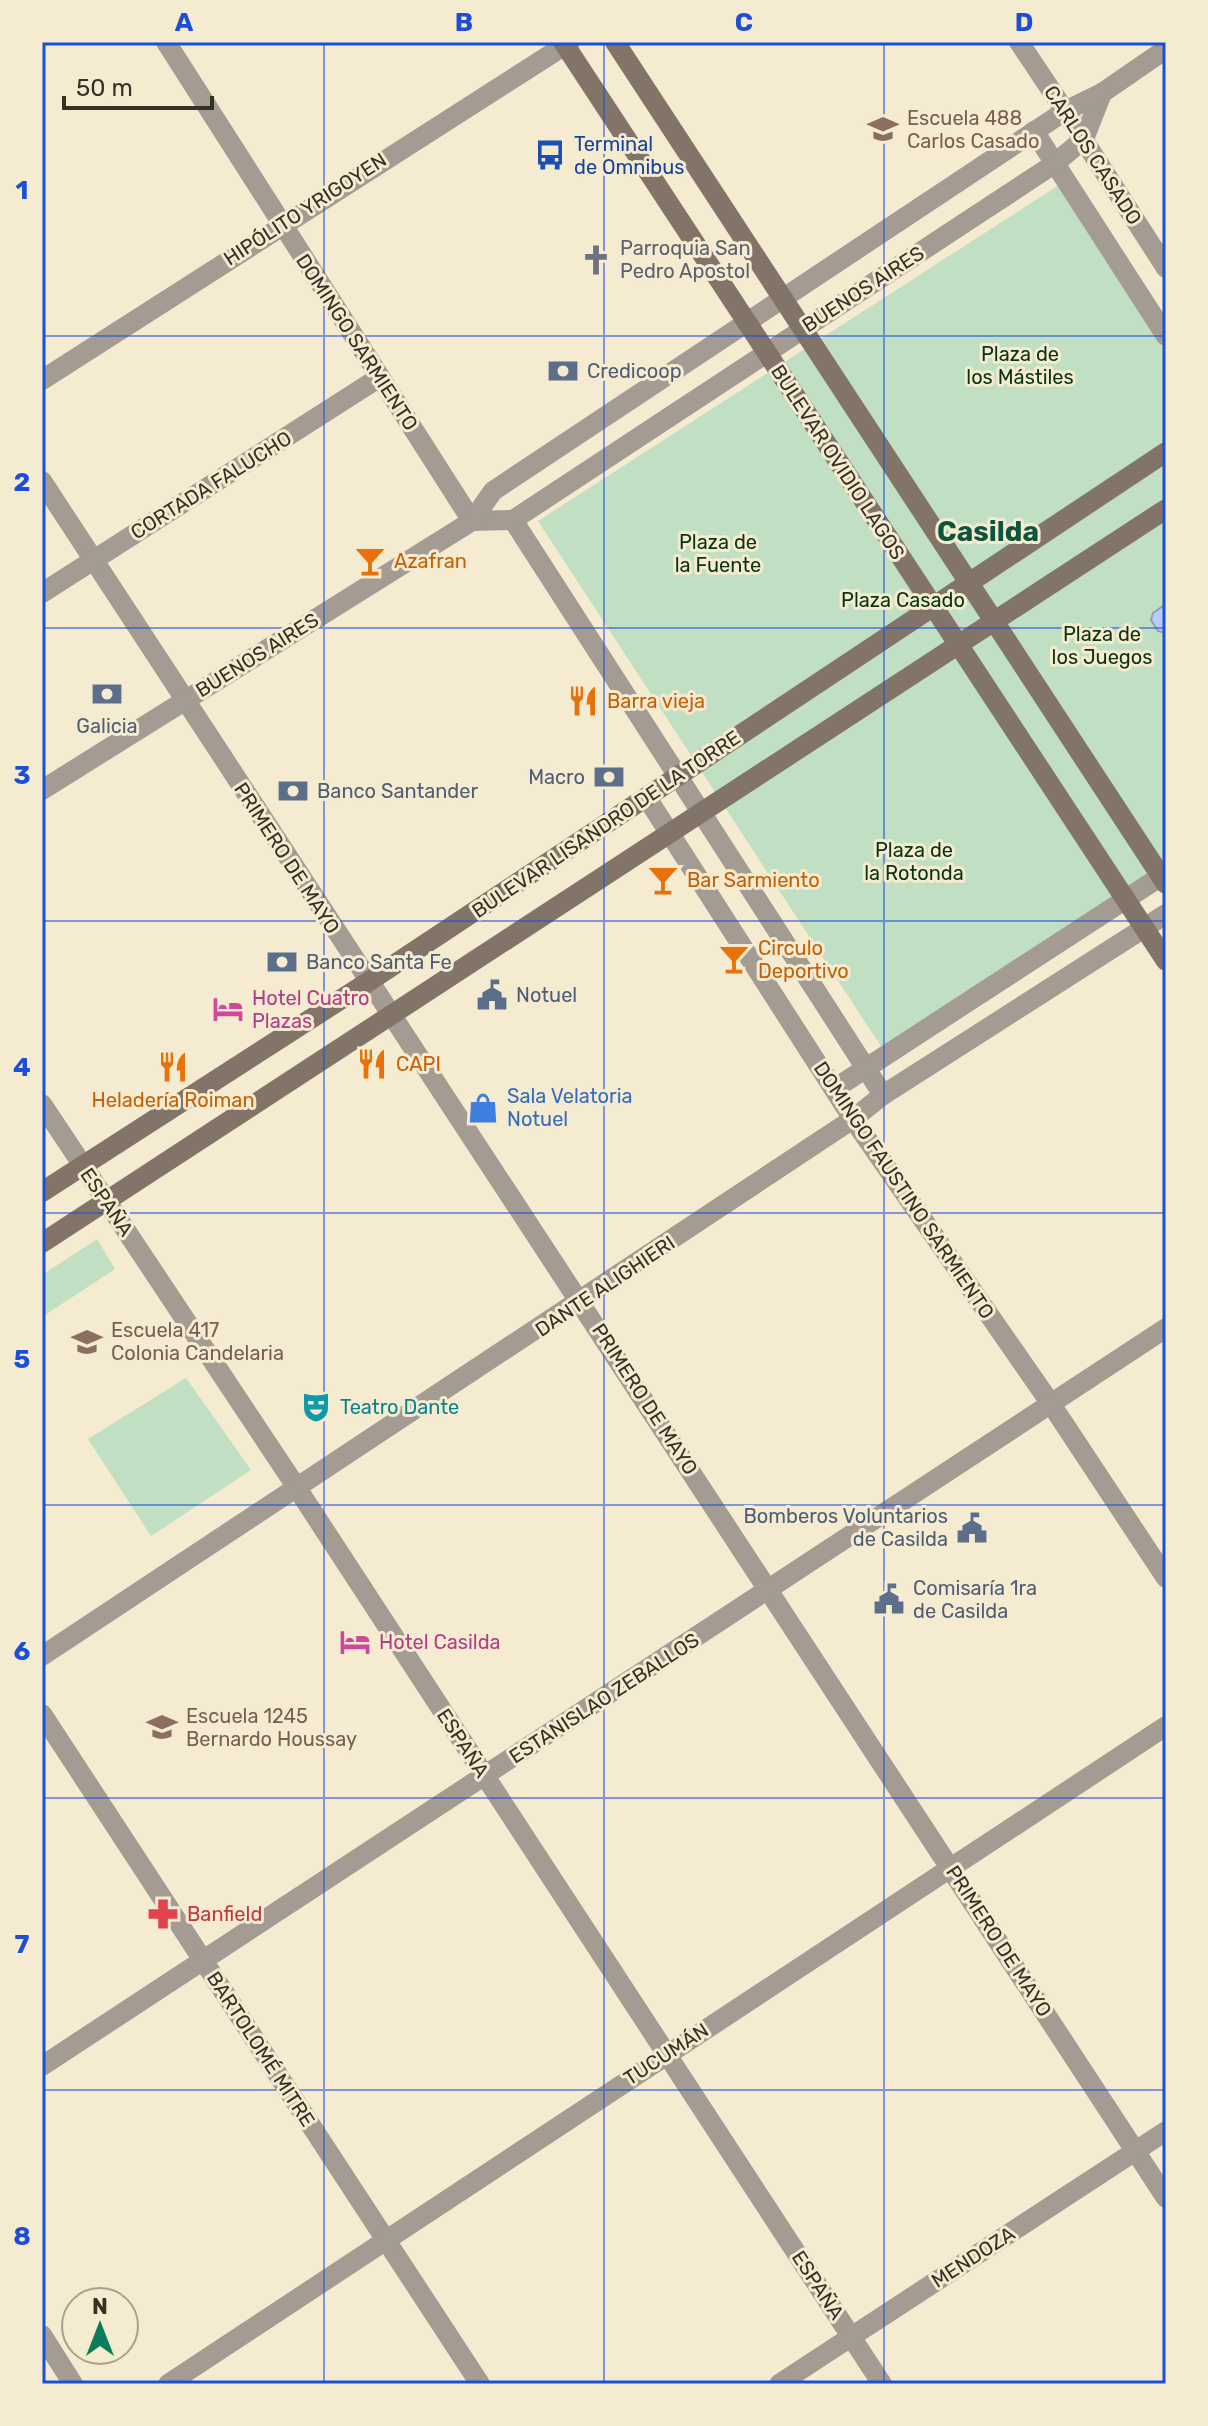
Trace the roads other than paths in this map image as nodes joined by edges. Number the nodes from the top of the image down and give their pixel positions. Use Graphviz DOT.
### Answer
graph roads {
  1 [pos="166,42"];
  2 [pos="615,42"];
  3 [pos="1019,42"];
  4 [pos="566,43"];
  5 [pos="1166,49"];
  6 [pos="1102,93"];
  7 [pos="1065,111"];
  8 [pos="1034,131"];
  9 [pos="1084,139"];
  10 [pos="1054,164"];
  11 [pos="281,224"];
  12 [pos="1166,268"];
  13 [pos="783,298"];
  14 [pos="747,323"];
  15 [pos="802,329"];
  16 [pos="1166,336"];
  17 [pos="767,353"];
  18 [pos="380,377"];
  19 [pos="42,380"];
  20 [pos="1166,452"];
  21 [pos="42,481"];
  22 [pos="1166,509"];
  23 [pos="513,520"];
  24 [pos="472,521"];
  25 [pos="92,560"];
  26 [pos="968,581"];
  27 [pos="42,593"];
  28 [pos="931,605"];
  29 [pos="995,622"];
  30 [pos="958,645"];
  31 [pos="184,700"];
  32 [pos="677,778"];
  33 [pos="42,790"];
  34 [pos="647,798"];
  35 [pos="701,814"];
  36 [pos="669,833"];
  37 [pos="1164,878"];
  38 [pos="1123,899"];
  39 [pos="1166,914"];
  40 [pos="1144,927"];
  41 [pos="1166,961"];
  42 [pos="368,982"];
  43 [pos="390,1014"];
  44 [pos="866,1069"];
  45 [pos="834,1089"];
  46 [pos="883,1095"];
  47 [pos="42,1104"];
  48 [pos="853,1119"];
  49 [pos="82,1166"];
  50 [pos="42,1192"];
  51 [pos="106,1201"];
  52 [pos="42,1243"];
  53 [pos="581,1302"];
  54 [pos="1166,1328"];
  55 [pos="1051,1404"];
  56 [pos="297,1488"];
  57 [pos="1166,1578"];
  58 [pos="769,1590"];
  59 [pos="42,1656"];
  60 [pos="42,1714"];
  61 [pos="1166,1726"];
  62 [pos="485,1776"];
  63 [pos="951,1867"];
  64 [pos="203,1961"];
  65 [pos="667,2053"];
  66 [pos="42,2066"];
  67 [pos="1166,2131"];
  68 [pos="1135,2151"];
  69 [pos="1166,2198"];
  70 [pos="385,2237"];
  71 [pos="42,2335"];
  72 [pos="851,2337"];
  73 [pos="73,2384"];
  74 [pos="168,2384"];
  75 [pos="480,2384"];
  76 [pos="779,2384"];
  77 [pos="882,2384"];
  1 -- 11 [label="street, DOMINGO SARMIENTO"];
  2 -- 13 [label="main road"];
  3 -- 7 [label="street, CARLOS CASADO"];
  4 -- 11 [label="street, HIPÓLITO YRIGOYEN"];
  4 -- 14 [label="main road, BULEVAR OVIDIO LAGOS"];
  5 -- 6 [label="street, BUENOS AIRES"];
  6 -- 7 [label="street, BUENOS AIRES"];
  6 -- 9 [label="street, BUENOS AIRES"];
  7 -- 8 [label="street, BUENOS AIRES"];
  7 -- 9 [label="street, CARLOS CASADO"];
  8 -- 10 [label="street, CARLOS CASADO"];
  8 -- 13 [label="street, BUENOS AIRES"];
  9 -- 10 [label="street, BUENOS AIRES"];
  9 -- 12 [label="street, CARLOS CASADO"];
  10 -- 15 [label="street, BUENOS AIRES"];
  10 -- 16 [label="street, CARLOS CASADO"];
  11 -- 18 [label="street, DOMINGO SARMIENTO"];
  11 -- 19 [label="street, HIPÓLITO YRIGOYEN"];
  13 -- 14 [label="street, BUENOS AIRES"];
  13 -- 15 [label="main road"];
  14 -- 17 [label="main road, BULEVAR OVIDIO LAGOS"];
  14 -- 24 [label="street, BUENOS AIRES"];
  15 -- 17 [label="street, BUENOS AIRES"];
  15 -- 26 [label="main road"];
  17 -- 23 [label="street, BUENOS AIRES"];
  17 -- 28 [label="main road, BULEVAR OVIDIO LAGOS"];
  18 -- 24 [label="street, DOMINGO SARMIENTO"];
  18 -- 25 [label="street, CORTADA FALUCHO"];
  20 -- 26 [label="main road, BULEVAR LISANDRO DE LA TORRE"];
  21 -- 25 [label="street, PRIMERO DE MAYO"];
  22 -- 29 [label="main road, BULEVAR LISANDRO DE LA TORRE"];
  23 -- 24 [label="street"];
  23 -- 32 [label="street, DOMINGO FAUSTINO SARMIENTO"];
  24 -- 31 [label="street, BUENOS AIRES"];
  25 -- 27 [label="street, CORTADA FALUCHO"];
  25 -- 31 [label="street, PRIMERO DE MAYO"];
  26 -- 28 [label="main road, BULEVAR LISANDRO DE LA TORRE"];
  26 -- 29 [label="main road"];
  28 -- 30 [label="main road, BULEVAR OVIDIO LAGOS"];
  28 -- 32 [label="main road, BULEVAR LISANDRO DE LA TORRE"];
  29 -- 30 [label="main road, BULEVAR LISANDRO DE LA TORRE"];
  29 -- 37 [label="main road"];
  30 -- 35 [label="main road, BULEVAR LISANDRO DE LA TORRE"];
  30 -- 38 [label="main road, BULEVAR OVIDIO LAGOS"];
  31 -- 33 [label="street, BUENOS AIRES"];
  31 -- 42 [label="street, PRIMERO DE MAYO"];
  32 -- 34 [label="main road, BULEVAR LISANDRO DE LA TORRE"];
  32 -- 35 [label="street, DOMINGO FAUSTINO SARMIENTO"];
  34 -- 36 [label="street, DOMINGO FAUSTINO SARMIENTO"];
  34 -- 42 [label="main road, BULEVAR LISANDRO DE LA TORRE"];
  35 -- 36 [label="main road, BULEVAR LISANDRO DE LA TORRE"];
  35 -- 44 [label="street, DOMINGO FAUSTINO SARMIENTO"];
  36 -- 43 [label="main road, BULEVAR LISANDRO DE LA TORRE"];
  36 -- 45 [label="street, DOMINGO FAUSTINO SARMIENTO"];
  37 -- 38 [label="street"];
  38 -- 40 [label="main road, BULEVAR OVIDIO LAGOS"];
  38 -- 44 [label="street"];
  39 -- 40 [label="street, DANTE ALIGHIERI"];
  40 -- 41 [label="main road, BULEVAR OVIDIO LAGOS"];
  40 -- 46 [label="street, DANTE ALIGHIERI"];
  42 -- 43 [label="street, PRIMERO DE MAYO"];
  42 -- 49 [label="main road, BULEVAR LISANDRO DE LA TORRE"];
  43 -- 51 [label="main road, BULEVAR LISANDRO DE LA TORRE"];
  43 -- 53 [label="street, PRIMERO DE MAYO"];
  44 -- 45 [label="street"];
  44 -- 46 [label="street, DOMINGO FAUSTINO SARMIENTO"];
  45 -- 48 [label="street, DOMINGO FAUSTINO SARMIENTO"];
  46 -- 48 [label="street, DANTE ALIGHIERI"];
  47 -- 49 [label="street, ESPAÑA"];
  48 -- 53 [label="street, DANTE ALIGHIERI"];
  48 -- 55 [label="street, DOMINGO FAUSTINO SARMIENTO"];
  49 -- 50 [label="main road, BULEVAR LISANDRO DE LA TORRE"];
  49 -- 51 [label="street, ESPAÑA"];
  51 -- 52 [label="main road, BULEVAR LISANDRO DE LA TORRE"];
  51 -- 56 [label="street, ESPAÑA"];
  53 -- 56 [label="street, DANTE ALIGHIERI"];
  53 -- 58 [label="street, PRIMERO DE MAYO"];
  54 -- 55 [label="street, ESTANISLAO ZEBALLOS"];
  55 -- 57 [label="street, DOMINGO FAUSTINO SARMIENTO"];
  55 -- 58 [label="street, ESTANISLAO ZEBALLOS"];
  56 -- 59 [label="street, DANTE ALIGHIERI"];
  56 -- 62 [label="street, ESPAÑA"];
  58 -- 62 [label="street, ESTANISLAO ZEBALLOS"];
  58 -- 63 [label="street, PRIMERO DE MAYO"];
  60 -- 64 [label="street, BARTOLOMÉ MITRE"];
  61 -- 63 [label="street, TUCUMÁN"];
  62 -- 64 [label="street, ESTANISLAO ZEBALLOS"];
  62 -- 65 [label="street, ESPAÑA"];
  63 -- 65 [label="street, TUCUMÁN"];
  63 -- 68 [label="street, PRIMERO DE MAYO"];
  64 -- 66 [label="street, ESTANISLAO ZEBALLOS"];
  64 -- 70 [label="street, BARTOLOMÉ MITRE"];
  65 -- 70 [label="street, TUCUMÁN"];
  65 -- 72 [label="street, ESPAÑA"];
  67 -- 68 [label="street, MENDOZA"];
  68 -- 69 [label="street, PRIMERO DE MAYO"];
  68 -- 72 [label="street, MENDOZA"];
  70 -- 74 [label="street, TUCUMÁN"];
  70 -- 75 [label="street, BARTOLOMÉ MITRE"];
  71 -- 73 [label="street"];
  72 -- 76 [label="street, MENDOZA"];
  72 -- 77 [label="street, ESPAÑA"];
}
